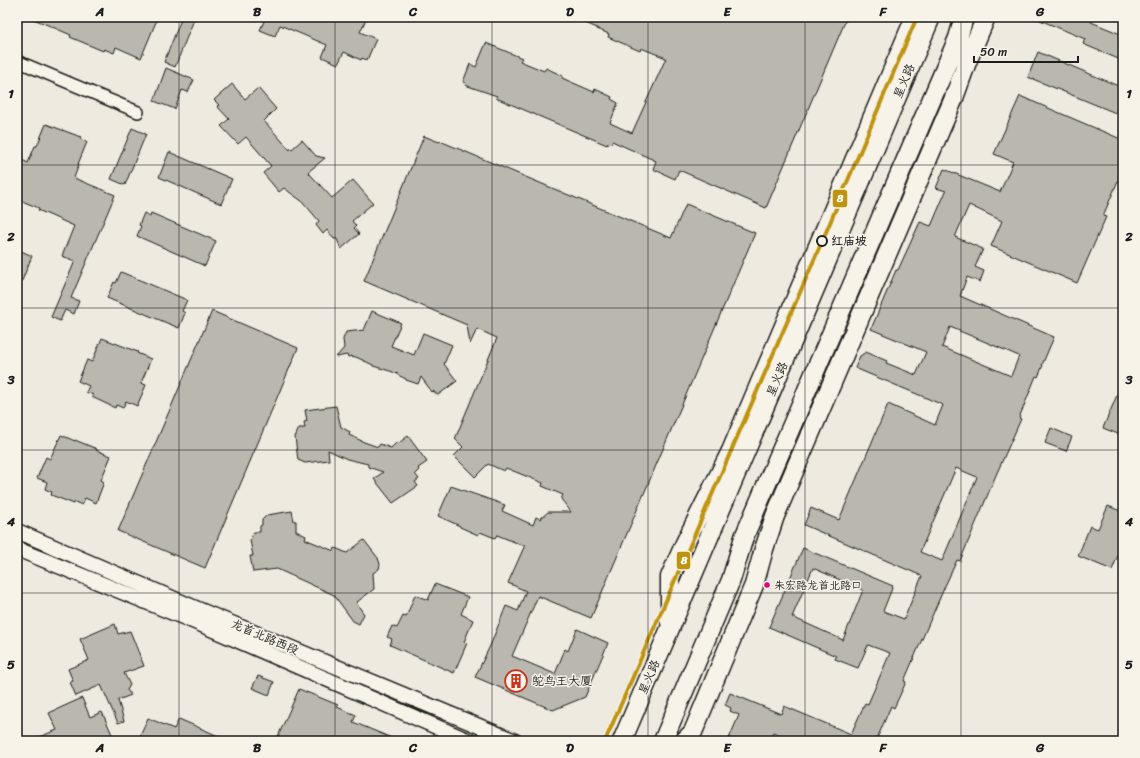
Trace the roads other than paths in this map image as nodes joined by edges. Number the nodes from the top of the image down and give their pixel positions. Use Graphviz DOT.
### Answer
graph roads {
  1 [pos="915,17"];
  2 [pos="925,17"];
  3 [pos="931,17"];
  4 [pos="966,17"];
  5 [pos="986,17"];
  6 [pos="920,43"];
  7 [pos="17,61"];
  8 [pos="967,62"];
  9 [pos="138,112"];
  10 [pos="892,192"];
  11 [pos="910,200"];
  12 [pos="822,357"];
  13 [pos="840,364"];
  14 [pos="769,481"];
  15 [pos="17,531"];
  16 [pos="17,549"];
  17 [pos="761,559"];
  18 [pos="670,630"];
  19 [pos="469,741"];
  20 [pos="515,741"];
  21 [pos="622,741"];
  22 [pos="663,741"];
  23 [pos="684,741"];
  1 -- 18 [label="main road"];
  2 -- 6 [label="main road"];
  3 -- 6 [label="main road, 星火路"];
  4 -- 8 [label="main road"];
  4 -- 10 [label="main road"];
  5 -- 8 [label="main road"];
  6 -- 18 [label="main road, 星火路"];
  7 -- 9 [label="street"];
  8 -- 11 [label="main road"];
  10 -- 11 [label="main road"];
  10 -- 12 [label="main road"];
  11 -- 13 [label="main road"];
  12 -- 13 [label="main road"];
  12 -- 14 [label="main road"];
  13 -- 17 [label="main road"];
  14 -- 17 [label="main road"];
  14 -- 22 [label="main road"];
  15 -- 20 [label="street, 龙首北路西段"];
  16 -- 19 [label="street, 龙首北路西段"];
  17 -- 23 [label="main road"];
  18 -- 21 [label="main road, 星火路"];
}
